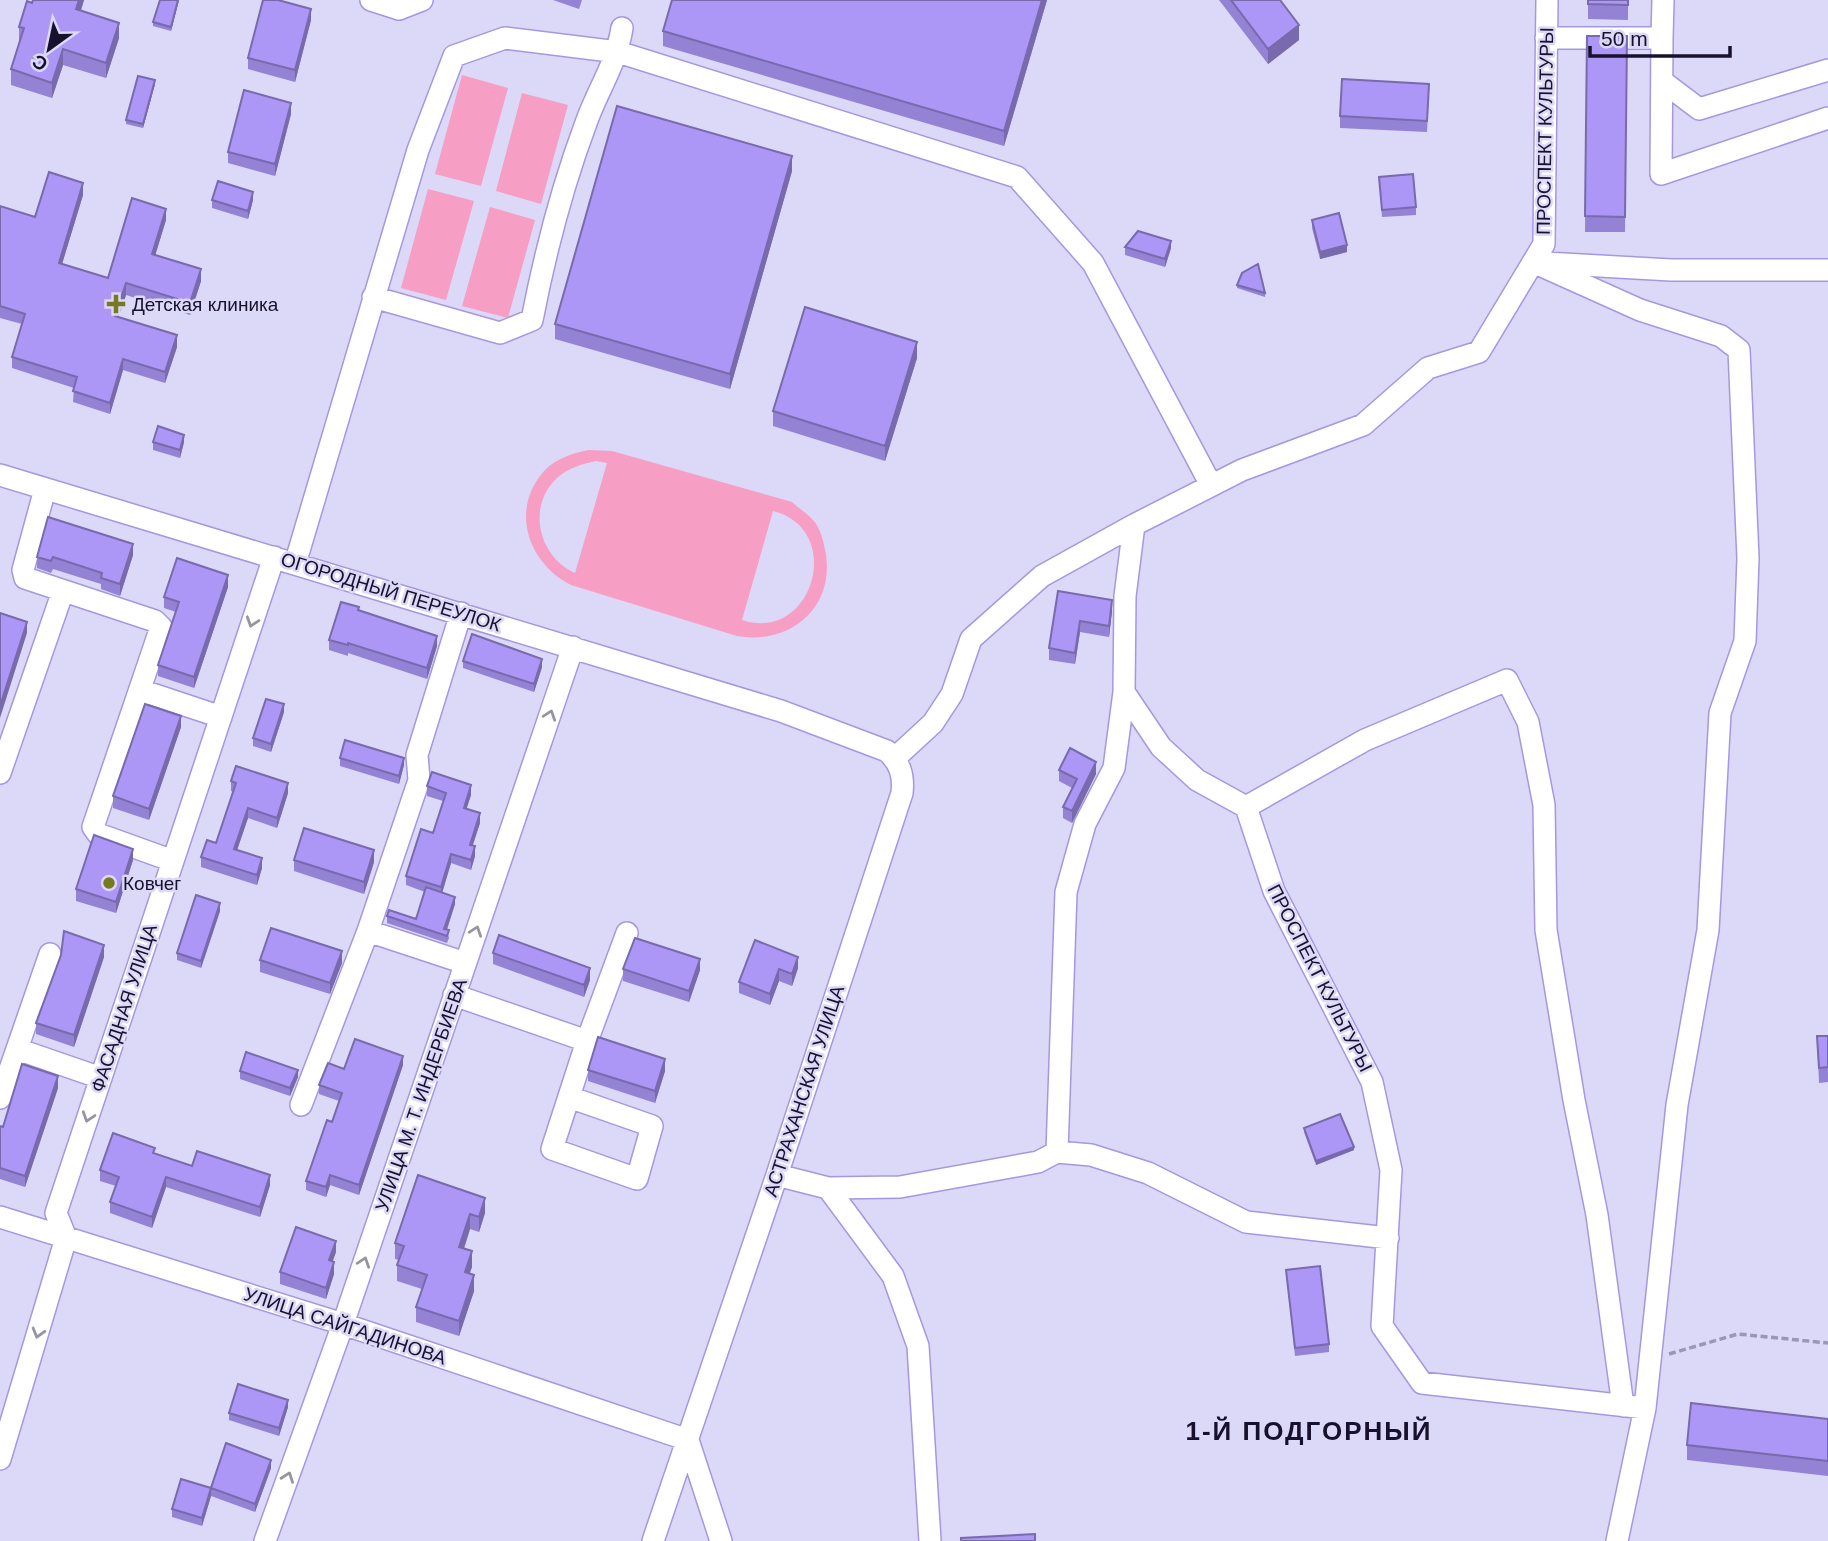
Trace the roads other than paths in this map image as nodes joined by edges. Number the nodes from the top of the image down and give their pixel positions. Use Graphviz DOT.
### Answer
graph roads {
  1 [pos="371,0"];
  2 [pos="422,0"];
  3 [pos="1547,0"];
  4 [pos="1663,0"];
  5 [pos="622,28"];
  6 [pos="1546,38"];
  7 [pos="1662,38"];
  8 [pos="618,52"];
  9 [pos="1828,70"];
  10 [pos="1662,81"];
  11 [pos="1828,118"];
  12 [pos="1533,262"];
  13 [pos="1828,270"];
  14 [pos="373,297"];
  15 [pos="0,475"];
  16 [pos="1211,485"];
  17 [pos="45,489"];
  18 [pos="1134,525"];
  19 [pos="274,557"];
  20 [pos="295,564"];
  21 [pos="63,591"];
  22 [pos="461,613"];
  23 [pos="573,647"];
  24 [pos="140,690"];
  25 [pos="1124,692"];
  26 [pos="221,717"];
  27 [pos="895,758"];
  28 [pos="0,773"];
  29 [pos="1246,807"];
  30 [pos="173,861"];
  31 [pos="368,931"];
  32 [pos="627,933"];
  33 [pos="50,954"];
  34 [pos="465,963"];
  35 [pos="454,995"];
  36 [pos="587,1041"];
  37 [pos="17,1049"];
  38 [pos="101,1078"];
  39 [pos="569,1097"];
  40 [pos="0,1098"];
  41 [pos="301,1105"];
  42 [pos="1058,1152"];
  43 [pos="777,1175"];
  44 [pos="828,1188"];
  45 [pos="0,1217"];
  46 [pos="66,1238"];
  47 [pos="1388,1238"];
  48 [pos="343,1324"];
  49 [pos="1623,1406"];
  50 [pos="1645,1408"];
  51 [pos="688,1440"];
  52 [pos="0,1459"];
  53 [pos="265,1541"];
  54 [pos="653,1541"];
  55 [pos="722,1541"];
  56 [pos="930,1541"];
  57 [pos="1617,1541"];
  1 -- 2 [label="street"];
  3 -- 6 [label="street, ПРОСПЕКТ КУЛЬТУРЫ"];
  4 -- 7 [label="street"];
  5 -- 8 [label="street"];
  6 -- 7 [label="street"];
  6 -- 12 [label="street, ПРОСПЕКТ КУЛЬТУРЫ"];
  7 -- 10 [label="street"];
  8 -- 14 [label="street"];
  8 -- 14 [label="street"];
  8 -- 16 [label="street"];
  9 -- 10 [label="street"];
  10 -- 11 [label="street"];
  12 -- 13 [label="street"];
  12 -- 16 [label="street, ПРОСПЕКТ КУЛЬТУРЫ"];
  12 -- 50 [label="street"];
  14 -- 20 [label="street"];
  15 -- 17 [label="street, ОГОРОДНЫЙ ПЕРЕУЛОК"];
  16 -- 18 [label="street, ПРОСПЕКТ КУЛЬТУРЫ"];
  17 -- 19 [label="street, ОГОРОДНЫЙ ПЕРЕУЛОК"];
  17 -- 21 [label="street"];
  18 -- 25 [label="street"];
  18 -- 27 [label="street, ПРОСПЕКТ КУЛЬТУРЫ"];
  19 -- 20 [label="street, ОГОРОДНЫЙ ПЕРЕУЛОК"];
  19 -- 26 [label="street, ФАСАДНАЯ УЛИЦА, one-way"];
  20 -- 22 [label="street, ОГОРОДНЫЙ ПЕРЕУЛОК"];
  21 -- 24 [label="street"];
  21 -- 28 [label="street"];
  22 -- 23 [label="street, ОГОРОДНЫЙ ПЕРЕУЛОК"];
  22 -- 31 [label="street"];
  23 -- 27 [label="street, ОГОРОДНЫЙ ПЕРЕУЛОК"];
  34 -- 23 [label="street, УЛИЦА М. Т. ИНДЕРБИЕВА, one-way"];
  24 -- 26 [label="street"];
  24 -- 30 [label="street"];
  25 -- 29 [label="street"];
  25 -- 42 [label="street"];
  26 -- 30 [label="street, ФАСАДНАЯ УЛИЦА"];
  27 -- 43 [label="street, АСТРАХАНСКАЯ УЛИЦА"];
  29 -- 47 [label="street, ПРОСПЕКТ КУЛЬТУРЫ"];
  29 -- 49 [label="street"];
  30 -- 38 [label="street, ФАСАДНАЯ УЛИЦА"];
  31 -- 34 [label="street"];
  31 -- 41 [label="street"];
  32 -- 36 [label="street"];
  33 -- 37 [label="street"];
  34 -- 35 [label="street, УЛИЦА М. Т. ИНДЕРБИЕВА"];
  35 -- 36 [label="street"];
  48 -- 35 [label="street, УЛИЦА М. Т. ИНДЕРБИЕВА, one-way"];
  36 -- 39 [label="street"];
  37 -- 38 [label="street"];
  37 -- 40 [label="street"];
  38 -- 46 [label="street, ФАСАДНАЯ УЛИЦА, one-way"];
  39 -- 39 [label="street"];
  42 -- 44 [label="street"];
  42 -- 47 [label="street"];
  43 -- 44 [label="street"];
  43 -- 51 [label="street, АСТРАХАНСКАЯ УЛИЦА"];
  44 -- 56 [label="street"];
  45 -- 46 [label="street, УЛИЦА САЙГАДИНОВА"];
  46 -- 48 [label="street, УЛИЦА САЙГАДИНОВА"];
  46 -- 52 [label="street, ФАСАДНАЯ УЛИЦА, one-way"];
  47 -- 49 [label="street, ПРОСПЕКТ КУЛЬТУРЫ"];
  48 -- 51 [label="street, УЛИЦА САЙГАДИНОВА"];
  53 -- 48 [label="street, УЛИЦА М. Т. ИНДЕРБИЕВА, one-way"];
  49 -- 50 [label="street, ПРОСПЕКТ КУЛЬТУРЫ"];
  50 -- 57 [label="street"];
  51 -- 54 [label="street, АСТРАХАНСКАЯ УЛИЦА"];
  51 -- 55 [label="street"];
}
